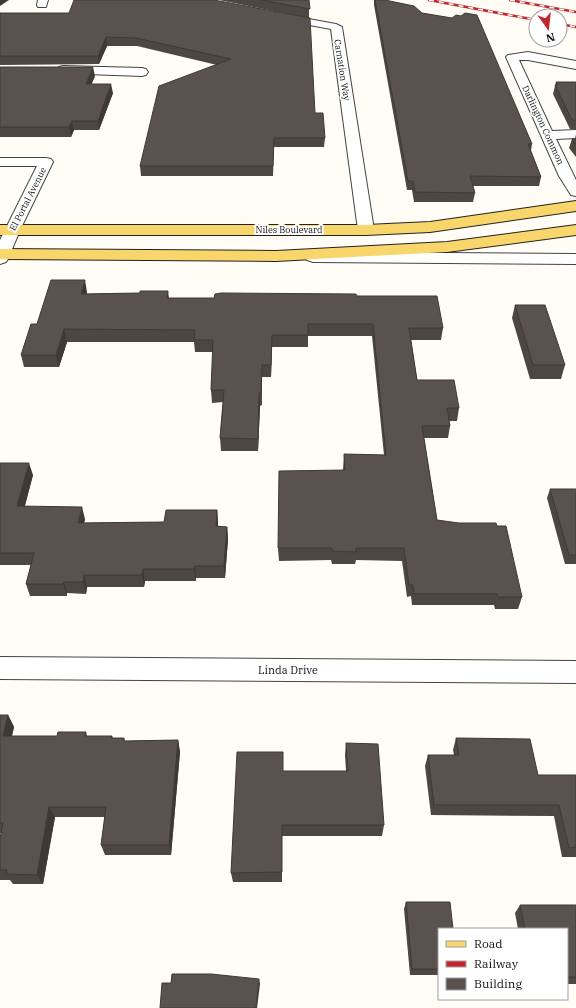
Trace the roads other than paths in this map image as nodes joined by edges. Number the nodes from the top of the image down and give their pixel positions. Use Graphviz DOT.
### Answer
graph roads {
  1 [pos="273,15"];
  2 [pos="576,65"];
  3 [pos="55,70"];
  4 [pos="142,72"];
  5 [pos="576,134"];
  6 [pos="548,135"];
  7 [pos="0,162"];
  8 [pos="576,192"];
  9 [pos="576,206"];
  10 [pos="576,214"];
  11 [pos="6,230"];
  12 [pos="366,230"];
  13 [pos="576,230"];
  14 [pos="559,233"];
  15 [pos="1,255"];
  16 [pos="276,256"];
  17 [pos="576,259"];
  18 [pos="0,668"];
  19 [pos="576,672"];
  1 -- 12 [label="street, Carnation Way"];
  2 -- 6 [label="street, Darlington Common"];
  3 -- 4 [label="street"];
  5 -- 6 [label="street"];
  6 -- 8 [label="street, Darlington Common"];
  7 -- 11 [label="street, El Portal Avenue"];
  9 -- 12 [label="main road, Niles Boulevard"];
  10 -- 14 [label="main road"];
  11 -- 12 [label="main road, Niles Boulevard"];
  11 -- 15 [label="street, El Portal Avenue"];
  13 -- 14 [label="main road"];
  14 -- 16 [label="main road"];
  15 -- 16 [label="main road"];
  16 -- 17 [label="street"];
  18 -- 19 [label="street, Linda Drive"];
}
